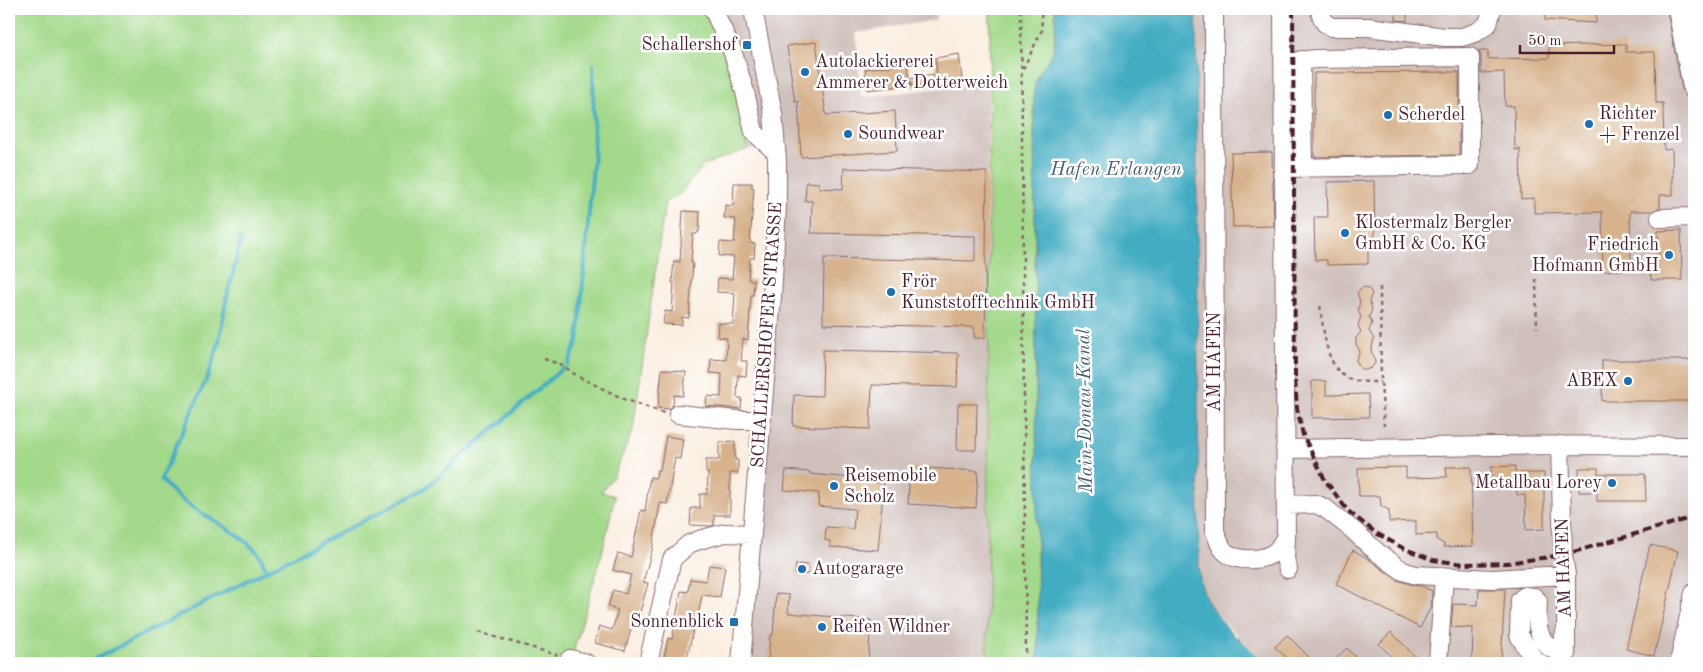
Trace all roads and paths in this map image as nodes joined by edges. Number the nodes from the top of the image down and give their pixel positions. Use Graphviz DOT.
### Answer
graph roads {
  1 [pos="713,9"];
  2 [pos="754,9"];
  3 [pos="1021,9"];
  4 [pos="1042,9"];
  5 [pos="1214,9"];
  6 [pos="1283,9"];
  7 [pos="1320,9"];
  8 [pos="1492,9"];
  9 [pos="1679,9"];
  10 [pos="1301,60"];
  11 [pos="1283,63"];
  12 [pos="1023,71"];
  13 [pos="1694,87"];
  14 [pos="776,152"];
  15 [pos="1302,167"];
  16 [pos="1285,168"];
  17 [pos="1694,217"];
  18 [pos="1660,218"];
  19 [pos="1536,279"];
  20 [pos="1380,287"];
  21 [pos="1320,306"];
  22 [pos="1537,328"];
  23 [pos="544,358"];
  24 [pos="1381,382"];
  25 [pos="678,414"];
  26 [pos="762,420"];
  27 [pos="1384,426"];
  28 [pos="1560,446"];
  29 [pos="1694,446"];
  30 [pos="1285,449"];
  31 [pos="1286,505"];
  32 [pos="752,534"];
  33 [pos="1286,537"];
  34 [pos="1288,569"];
  35 [pos="1566,575"];
  36 [pos="1444,577"];
  37 [pos="1694,593"];
  38 [pos="1565,631"];
  39 [pos="478,632"];
  40 [pos="578,661"];
  41 [pos="1438,662"];
  42 [pos="648,663"];
  43 [pos="741,663"];
  44 [pos="1026,663"];
  45 [pos="1540,663"];
  46 [pos="1560,663"];
  47 [pos="1679,663"];
  1 -- 14 [label="street"];
  2 -- 14 [label="street, SCHALLERSHOFER STRASSE"];
  3 -- 12 [label="path"];
  4 -- 12 [label="path"];
  5 -- 33 [label="street, AM HAFEN"];
  6 -- 11 [label="street"];
  7 -- 8 [label="street"];
  9 -- 13 [label="main road"];
  10 -- 11 [label="street"];
  10 -- 15 [label="street"];
  10 -- 15 [label="street"];
  11 -- 16 [label="street"];
  12 -- 44 [label="path"];
  14 -- 26 [label="street, SCHALLERSHOFER STRASSE"];
  15 -- 16 [label="street"];
  16 -- 30 [label="street"];
  17 -- 18 [label="street"];
  19 -- 22 [label="path"];
  20 -- 24 [label="path"];
  21 -- 24 [label="path"];
  23 -- 25 [label="path"];
  24 -- 27 [label="path"];
  25 -- 26 [label="street"];
  26 -- 32 [label="street, SCHALLERSHOFER STRASSE"];
  28 -- 29 [label="street"];
  28 -- 30 [label="street"];
  28 -- 35 [label="street, AM HAFEN"];
  30 -- 31 [label="street"];
  31 -- 33 [label="street"];
  31 -- 36 [label="street"];
  32 -- 42 [label="street"];
  32 -- 43 [label="street, SCHALLERSHOFER STRASSE"];
  33 -- 34 [label="street"];
  35 -- 36 [label="street"];
  35 -- 38 [label="street, AM HAFEN"];
  36 -- 41 [label="street"];
  37 -- 47 [label="street"];
  38 -- 45 [label="street"];
  38 -- 46 [label="street, AM HAFEN"];
  39 -- 40 [label="path"];
}
